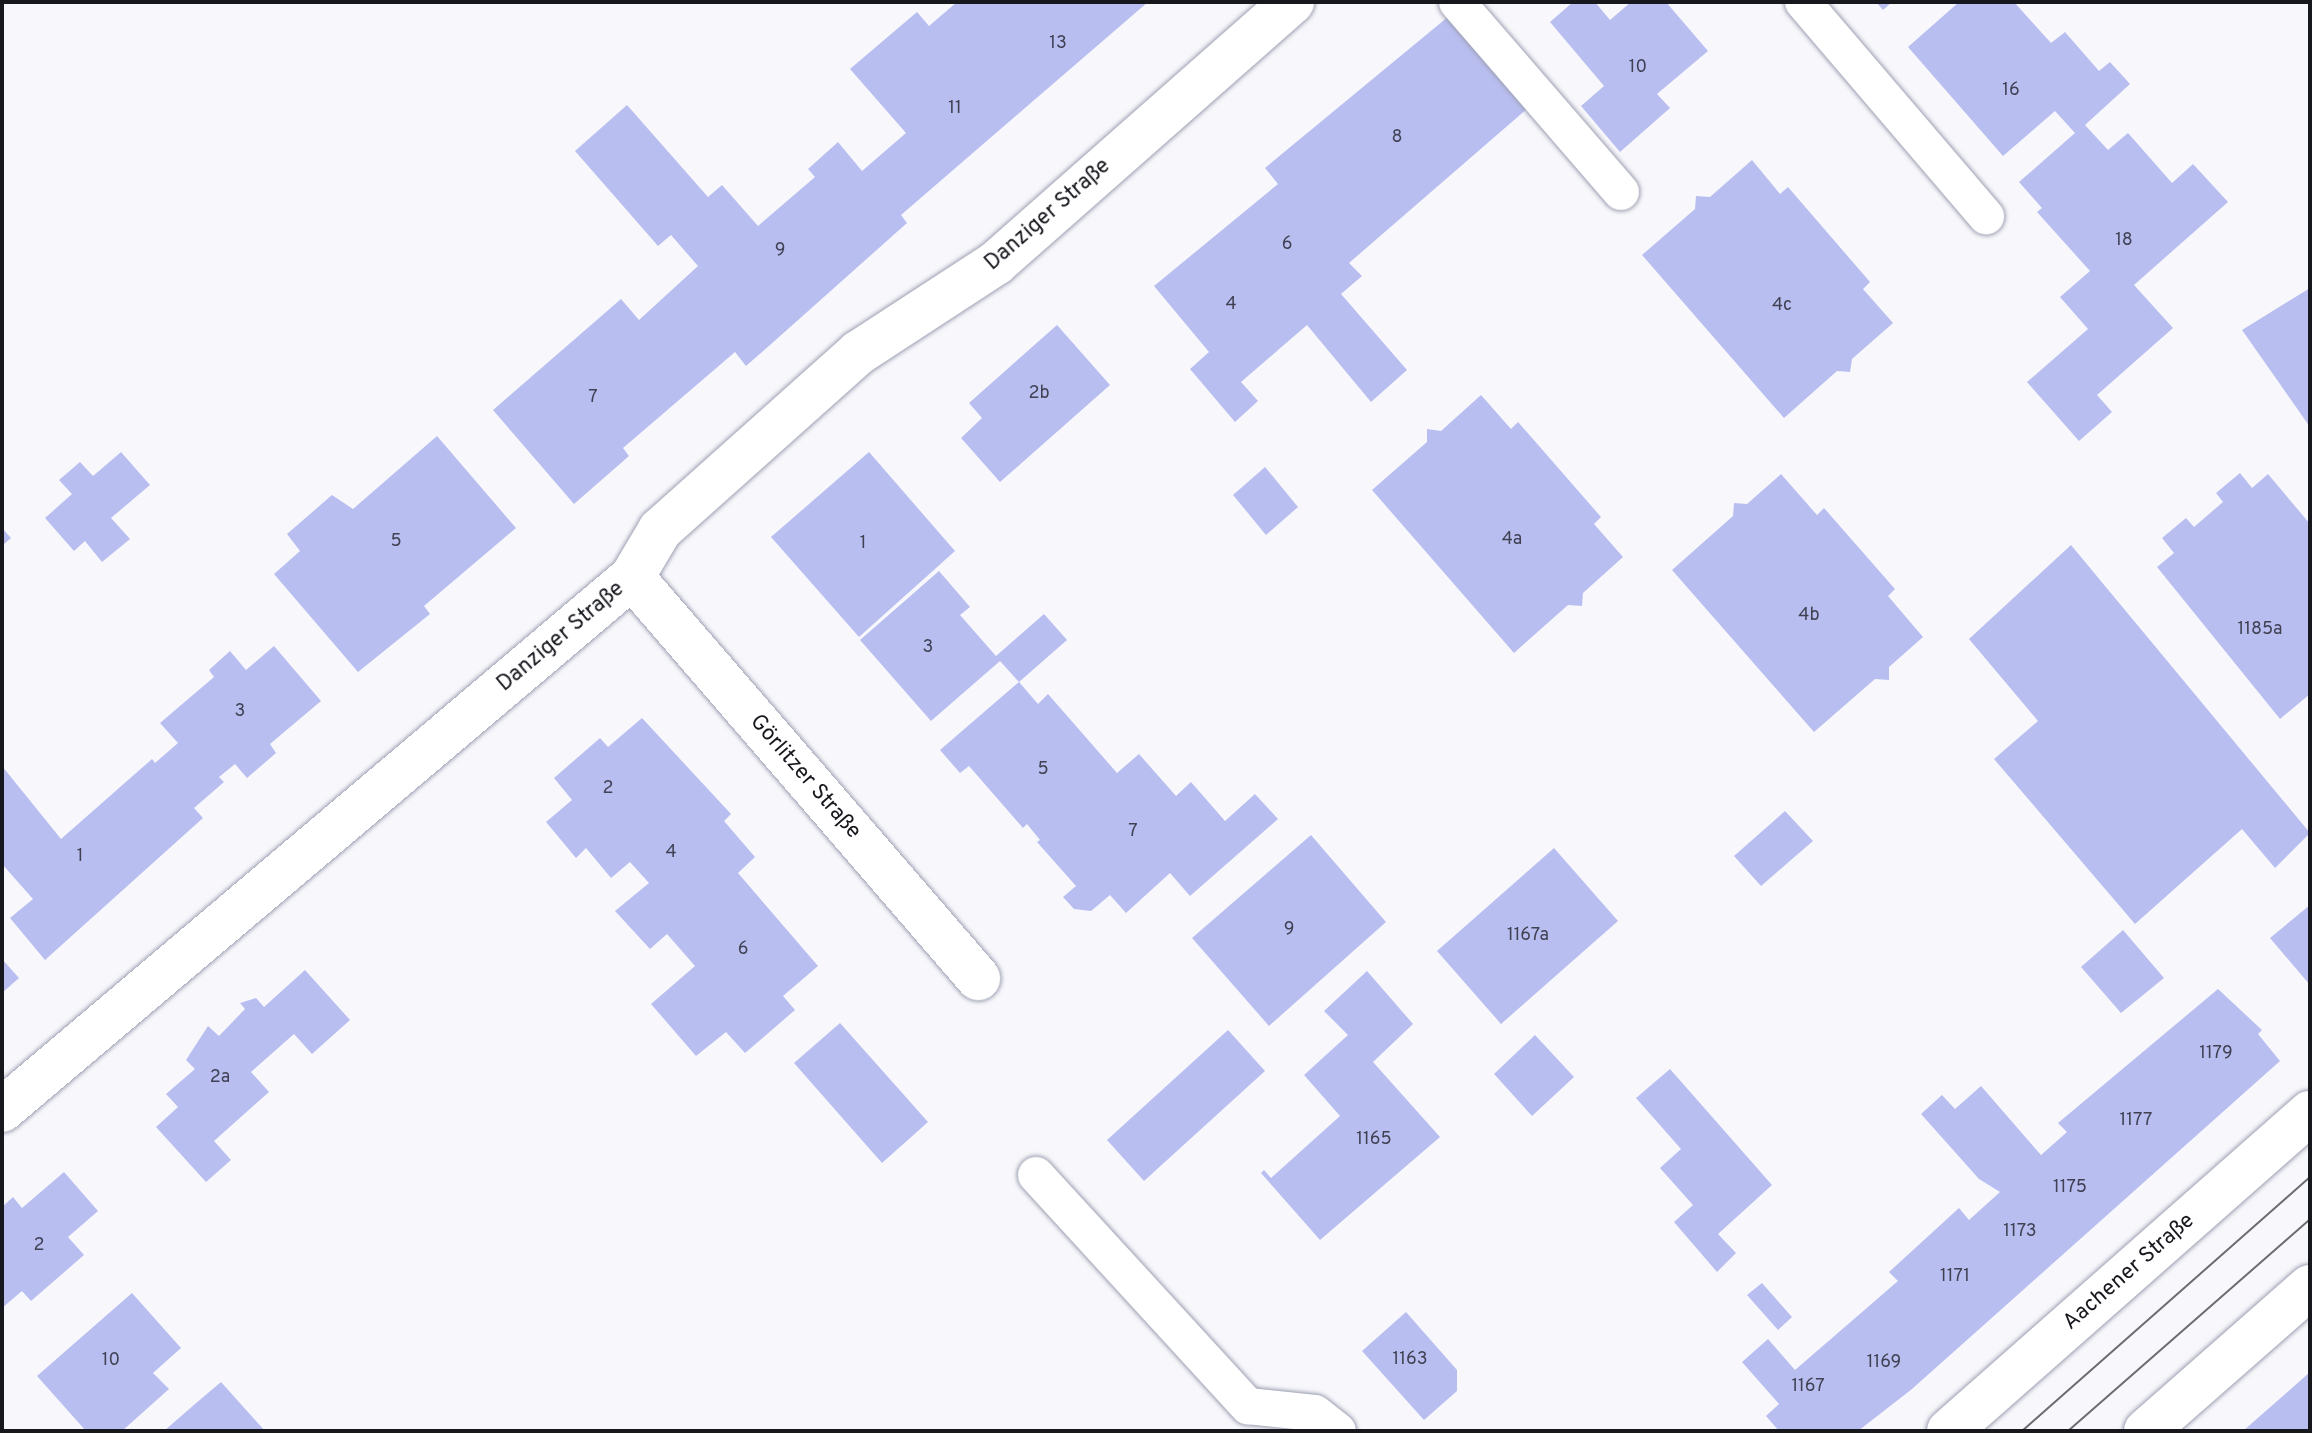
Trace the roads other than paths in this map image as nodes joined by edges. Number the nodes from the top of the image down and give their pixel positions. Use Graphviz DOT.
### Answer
graph roads {
  1 [pos="1457,2"];
  2 [pos="1803,2"];
  3 [pos="1287,3"];
  4 [pos="1621,192"];
  5 [pos="1986,216"];
  6 [pos="632,577"];
  7 [pos="978,978"];
  8 [pos="2,1110"];
  9 [pos="2310,1113"];
  10 [pos="1036,1175"];
  11 [pos="2310,1287"];
  12 [pos="1338,1431"];
  13 [pos="1949,1431"];
  14 [pos="2146,1431"];
  1 -- 4 [label="lane"];
  2 -- 5 [label="lane"];
  3 -- 6 [label="street, Danziger Straße"];
  6 -- 7 [label="street, Görlitzer Straße"];
  6 -- 8 [label="street, Danziger Straße"];
  9 -- 13 [label="street, Aachener Straße"];
  10 -- 12 [label="lane"];
  11 -- 14 [label="street"];
}
